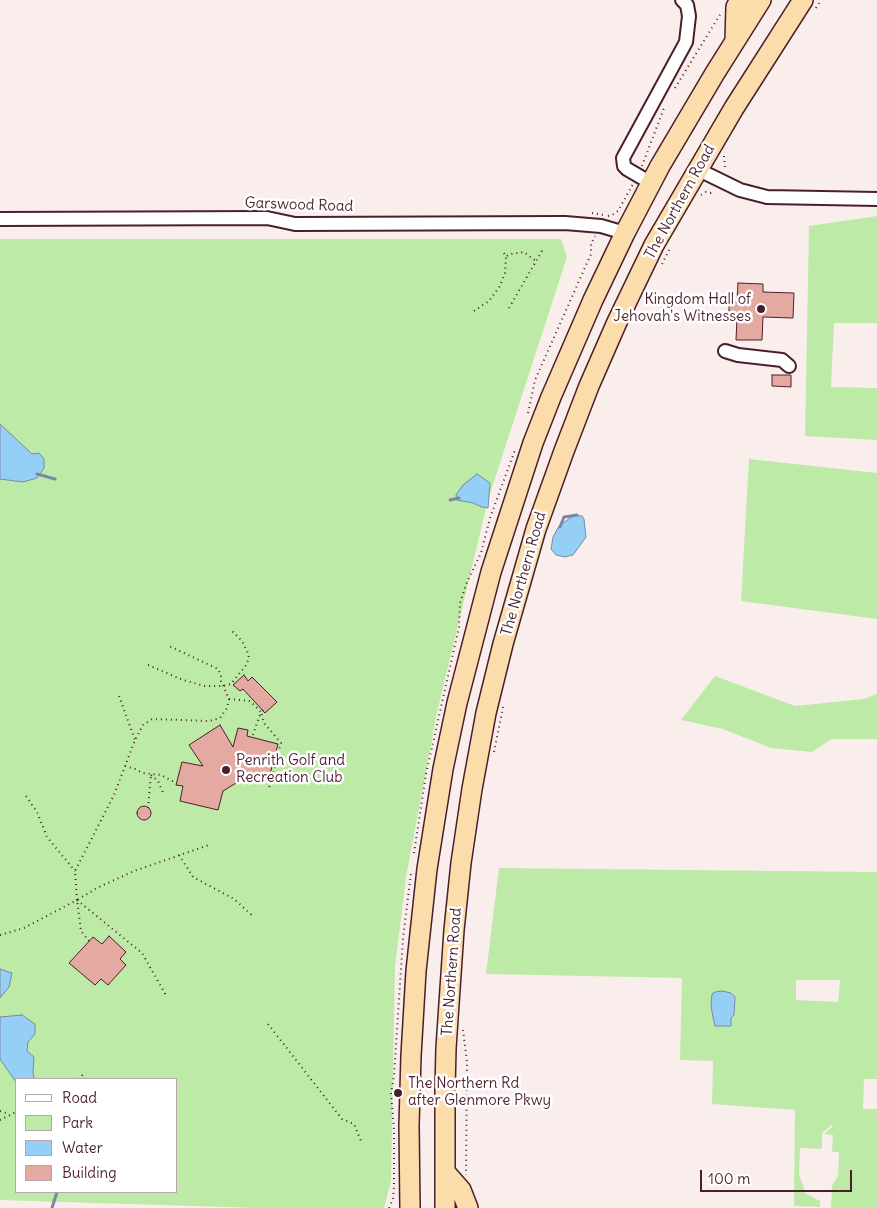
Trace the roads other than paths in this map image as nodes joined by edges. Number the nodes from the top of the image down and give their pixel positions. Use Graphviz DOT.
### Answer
graph roads {
  1 [pos="740,0"];
  2 [pos="761,0"];
  3 [pos="685,1"];
  4 [pos="807,7"];
  5 [pos="735,41"];
  6 [pos="697,169"];
  7 [pos="651,183"];
  8 [pos="877,199"];
  9 [pos="0,219"];
  10 [pos="625,233"];
  11 [pos="726,351"];
  12 [pos="789,366"];
  13 [pos="446,1173"];
  14 [pos="410,1208"];
  15 [pos="445,1208"];
  16 [pos="468,1208"];
  1 -- 5 [label="highway"];
  2 -- 5 [label="highway, The Northern Road"];
  3 -- 7 [label="street"];
  4 -- 6 [label="highway, The Northern Road"];
  5 -- 7 [label="highway, The Northern Road"];
  6 -- 8 [label="street"];
  6 -- 13 [label="highway, The Northern Road"];
  7 -- 10 [label="highway, The Northern Road"];
  9 -- 10 [label="street, Garswood Road"];
  10 -- 14 [label="highway, The Northern Road"];
  11 -- 12 [label="street"];
  13 -- 15 [label="highway, The Northern Road"];
  13 -- 16 [label="highway"];
}
